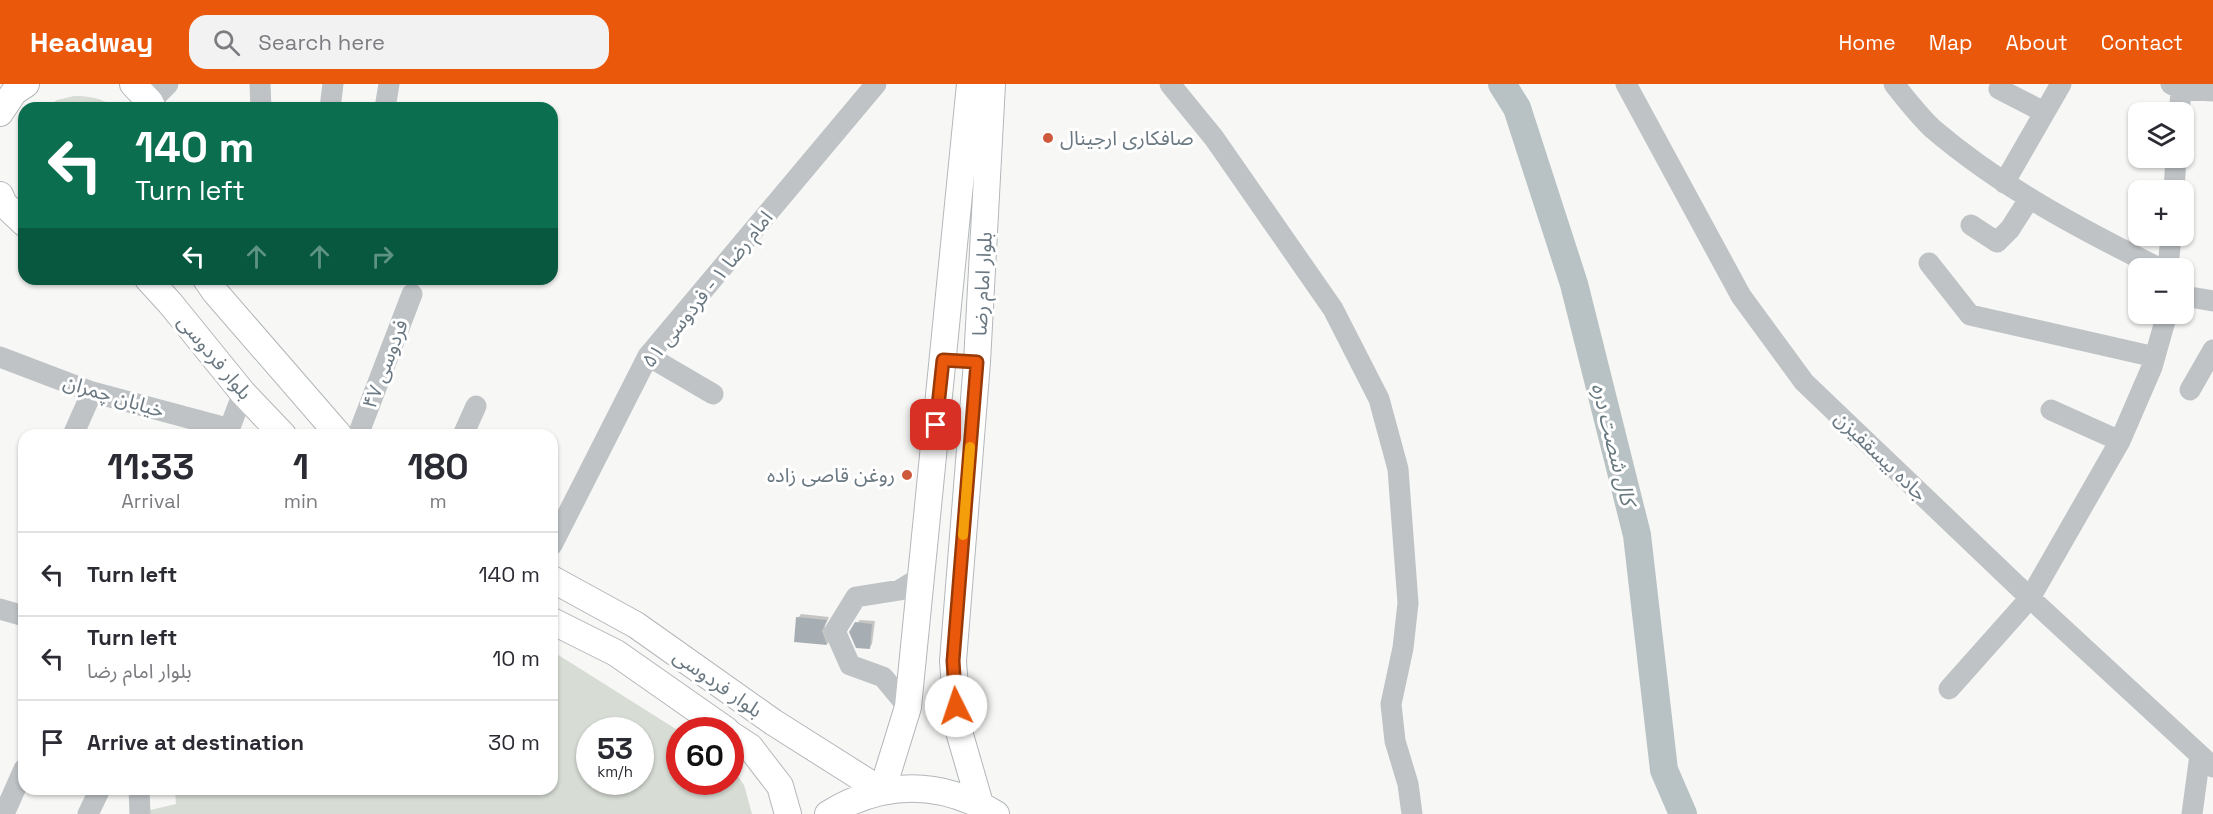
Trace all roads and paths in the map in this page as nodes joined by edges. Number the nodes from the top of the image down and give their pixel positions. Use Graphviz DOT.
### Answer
graph roads {
  1 [pos="26,84"];
  2 [pos="133,84"];
  3 [pos="168,84"];
  4 [pos="260,84"];
  5 [pos="333,84"];
  6 [pos="389,84"];
  7 [pos="876,84"];
  8 [pos="969,84"];
  9 [pos="992,84"];
  10 [pos="1170,84"];
  11 [pos="1626,84"];
  12 [pos="1894,84"];
  13 [pos="2061,84"];
  14 [pos="2178,86"];
  15 [pos="1999,89"];
  16 [pos="2213,91"];
  17 [pos="149,102"];
  18 [pos="154,102"];
  19 [pos="261,102"];
  20 [pos="331,102"];
  21 [pos="387,102"];
  22 [pos="2179,102"];
  23 [pos="2044,112"];
  24 [pos="0,113"];
  25 [pos="2004,183"];
  26 [pos="0,195"];
  27 [pos="2029,199"];
  28 [pos="18,217"];
  29 [pos="1971,225"];
  30 [pos="2138,258"];
  31 [pos="1929,263"];
  32 [pos="154,285"];
  33 [pos="217,285"];
  34 [pos="412,294"];
  35 [pos="2194,298"];
  36 [pos="2213,301"];
  37 [pos="2164,324"];
  38 [pos="2213,350"];
  39 [pos="648,356"];
  40 [pos="2155,357"];
  41 [pos="943,360"];
  42 [pos="2,362"];
  43 [pos="977,362"];
  44 [pos="2190,390"];
  45 [pos="92,392"];
  46 [pos="243,393"];
  47 [pos="713,394"];
  48 [pos="476,406"];
  49 [pos="2051,410"];
  50 [pos="76,429"];
  51 [pos="219,429"];
  52 [pos="230,429"];
  53 [pos="277,429"];
  54 [pos="334,429"];
  55 [pos="360,429"];
  56 [pos="466,429"];
  57 [pos="2120,441"];
  58 [pos="558,533"];
  59 [pos="921,577"];
  60 [pos="558,582"];
  61 [pos="2030,598"];
  62 [pos="0,609"];
  63 [pos="18,614"];
  64 [pos="558,624"];
  65 [pos="1949,689"];
  66 [pos="908,707"];
  67 [pos="707,717"];
  68 [pos="744,743"];
  69 [pos="2206,761"];
  70 [pos="18,782"];
  71 [pos="882,791"];
  72 [pos="97,795"];
  73 [pos="139,795"];
  74 [pos="988,809"];
  75 [pos="4,814"];
  76 [pos="88,814"];
  77 [pos="140,814"];
  78 [pos="788,814"];
  79 [pos="828,814"];
  80 [pos="1412,814"];
  81 [pos="2192,814"];
  1 -- 24 [label="main road"];
  2 -- 17 [label="main road"];
  3 -- 18 [label="street"];
  4 -- 19 [label="street"];
  5 -- 20 [label="street"];
  6 -- 21 [label="street"];
  7 -- 39 [label="street, امام رضا ۱ - فردوسی ۵۱"];
  8 -- 41 [label="main road, بلوار امام رضا"];
  9 -- 43 [label="main road, بلوار امام رضا"];
  10 -- 80 [label="street"];
  11 -- 61 [label="street, جاده بیسقفیزن"];
  12 -- 25 [label="street"];
  13 -- 23 [label="street"];
  14 -- 16 [label="street"];
  14 -- 22 [label="street"];
  15 -- 23 [label="street"];
  23 -- 25 [label="street"];
  25 -- 27 [label="street"];
  26 -- 28 [label="main road"];
  27 -- 29 [label="street"];
  27 -- 30 [label="street"];
  31 -- 40 [label="street"];
  32 -- 46 [label="main road, بلوار فردوسی"];
  33 -- 54 [label="main road"];
  34 -- 55 [label="street, فردوسی ۴۷"];
  35 -- 36 [label="street"];
  37 -- 40 [label="street"];
  38 -- 44 [label="street"];
  39 -- 47 [label="street"];
  39 -- 58 [label="street, امام رضا ۱ - فردوسی ۵۱"];
  40 -- 57 [label="street"];
  41 -- 43 [label="main road"];
  41 -- 59 [label="main road, بلوار امام رضا"];
  42 -- 45 [label="street, خیابان چمران"];
  43 -- 74 [label="main road, بلوار امام رضا"];
  45 -- 50 [label="street"];
  45 -- 51 [label="street, خیابان چمران"];
  46 -- 52 [label="street"];
  46 -- 53 [label="main road, بلوار فردوسی"];
  48 -- 56 [label="street"];
  49 -- 57 [label="street"];
  57 -- 61 [label="street"];
  59 -- 66 [label="main road, بلوار امام رضا"];
  59 -- 66 [label="street"];
  60 -- 71 [label="main road, بلوار فردوسی"];
  61 -- 65 [label="street"];
  61 -- 69 [label="street, جاده بیسقفیزن"];
  62 -- 63 [label="street"];
  64 -- 67 [label="main road, بلوار فردوسی"];
  66 -- 71 [label="main road, بلوار امام رضا"];
  68 -- 78 [label="main road, بلوار فردوسی"];
  69 -- 81 [label="street"];
  70 -- 75 [label="street"];
  71 -- 74 [label="main road"];
  71 -- 79 [label="main road"];
  72 -- 76 [label="street"];
  73 -- 77 [label="street"];
}
